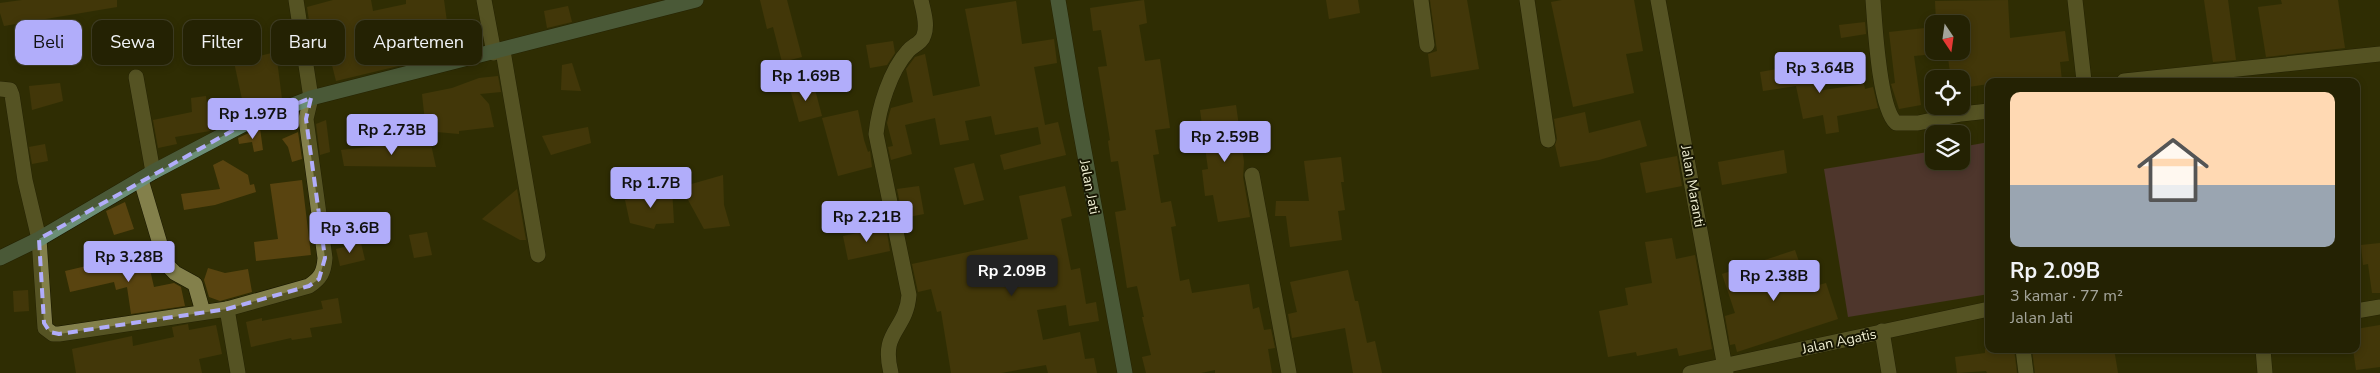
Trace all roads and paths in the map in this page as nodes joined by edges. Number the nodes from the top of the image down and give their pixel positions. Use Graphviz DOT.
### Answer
graph roads {
  1 [pos="296,0"];
  2 [pos="484,0"];
  3 [pos="696,0"];
  4 [pos="921,0"];
  5 [pos="1058,0"];
  6 [pos="1421,0"];
  7 [pos="1527,0"];
  8 [pos="1658,0"];
  9 [pos="1873,0"];
  10 [pos="2075,0"];
  11 [pos="1427,45"];
  12 [pos="498,52"];
  13 [pos="2380,54"];
  14 [pos="136,78"];
  15 [pos="2084,78"];
  16 [pos="2152,78"];
  17 [pos="0,89"];
  18 [pos="311,98"];
  19 [pos="1985,112"];
  20 [pos="1548,140"];
  21 [pos="1252,175"];
  22 [pos="147,176"];
  23 [pos="39,239"];
  24 [pos="538,255"];
  25 [pos="0,258"];
  26 [pos="2380,307"];
  27 [pos="227,309"];
  28 [pos="1985,309"];
  29 [pos="2360,311"];
  30 [pos="203,312"];
  31 [pos="1882,331"];
  32 [pos="2024,353"];
  33 [pos="2263,353"];
  34 [pos="1726,369"];
  35 [pos="238,373"];
  36 [pos="891,373"];
  37 [pos="1125,373"];
  38 [pos="1289,373"];
  39 [pos="1690,373"];
  40 [pos="1889,373"];
  41 [pos="2026,373"];
  42 [pos="2265,373"];
  1 -- 18 [label="street"];
  2 -- 12 [label="street"];
  3 -- 12 [label="street"];
  4 -- 36 [label="street"];
  5 -- 37 [label="street, Jalan Jati"];
  6 -- 11 [label="street"];
  7 -- 20 [label="street"];
  8 -- 34 [label="street, Jalan Maranti"];
  9 -- 19 [label="street"];
  10 -- 15 [label="street"];
  12 -- 18 [label="street"];
  12 -- 24 [label="street"];
  13 -- 16 [label="street"];
  14 -- 22 [label="street"];
  17 -- 23 [label="street"];
  18 -- 22 [label="street"];
  18 -- 27 [label="street"];
  21 -- 38 [label="street"];
  22 -- 23 [label="street"];
  22 -- 30 [label="street"];
  23 -- 25 [label="street"];
  23 -- 30 [label="street"];
  26 -- 29 [label="street"];
  27 -- 30 [label="street"];
  27 -- 35 [label="street"];
  28 -- 31 [label="street, Jalan Agatis"];
  31 -- 34 [label="street, Jalan Agatis"];
  31 -- 40 [label="street"];
  32 -- 41 [label="street"];
  33 -- 42 [label="street"];
  34 -- 39 [label="street, Jalan Agatis"];
}
